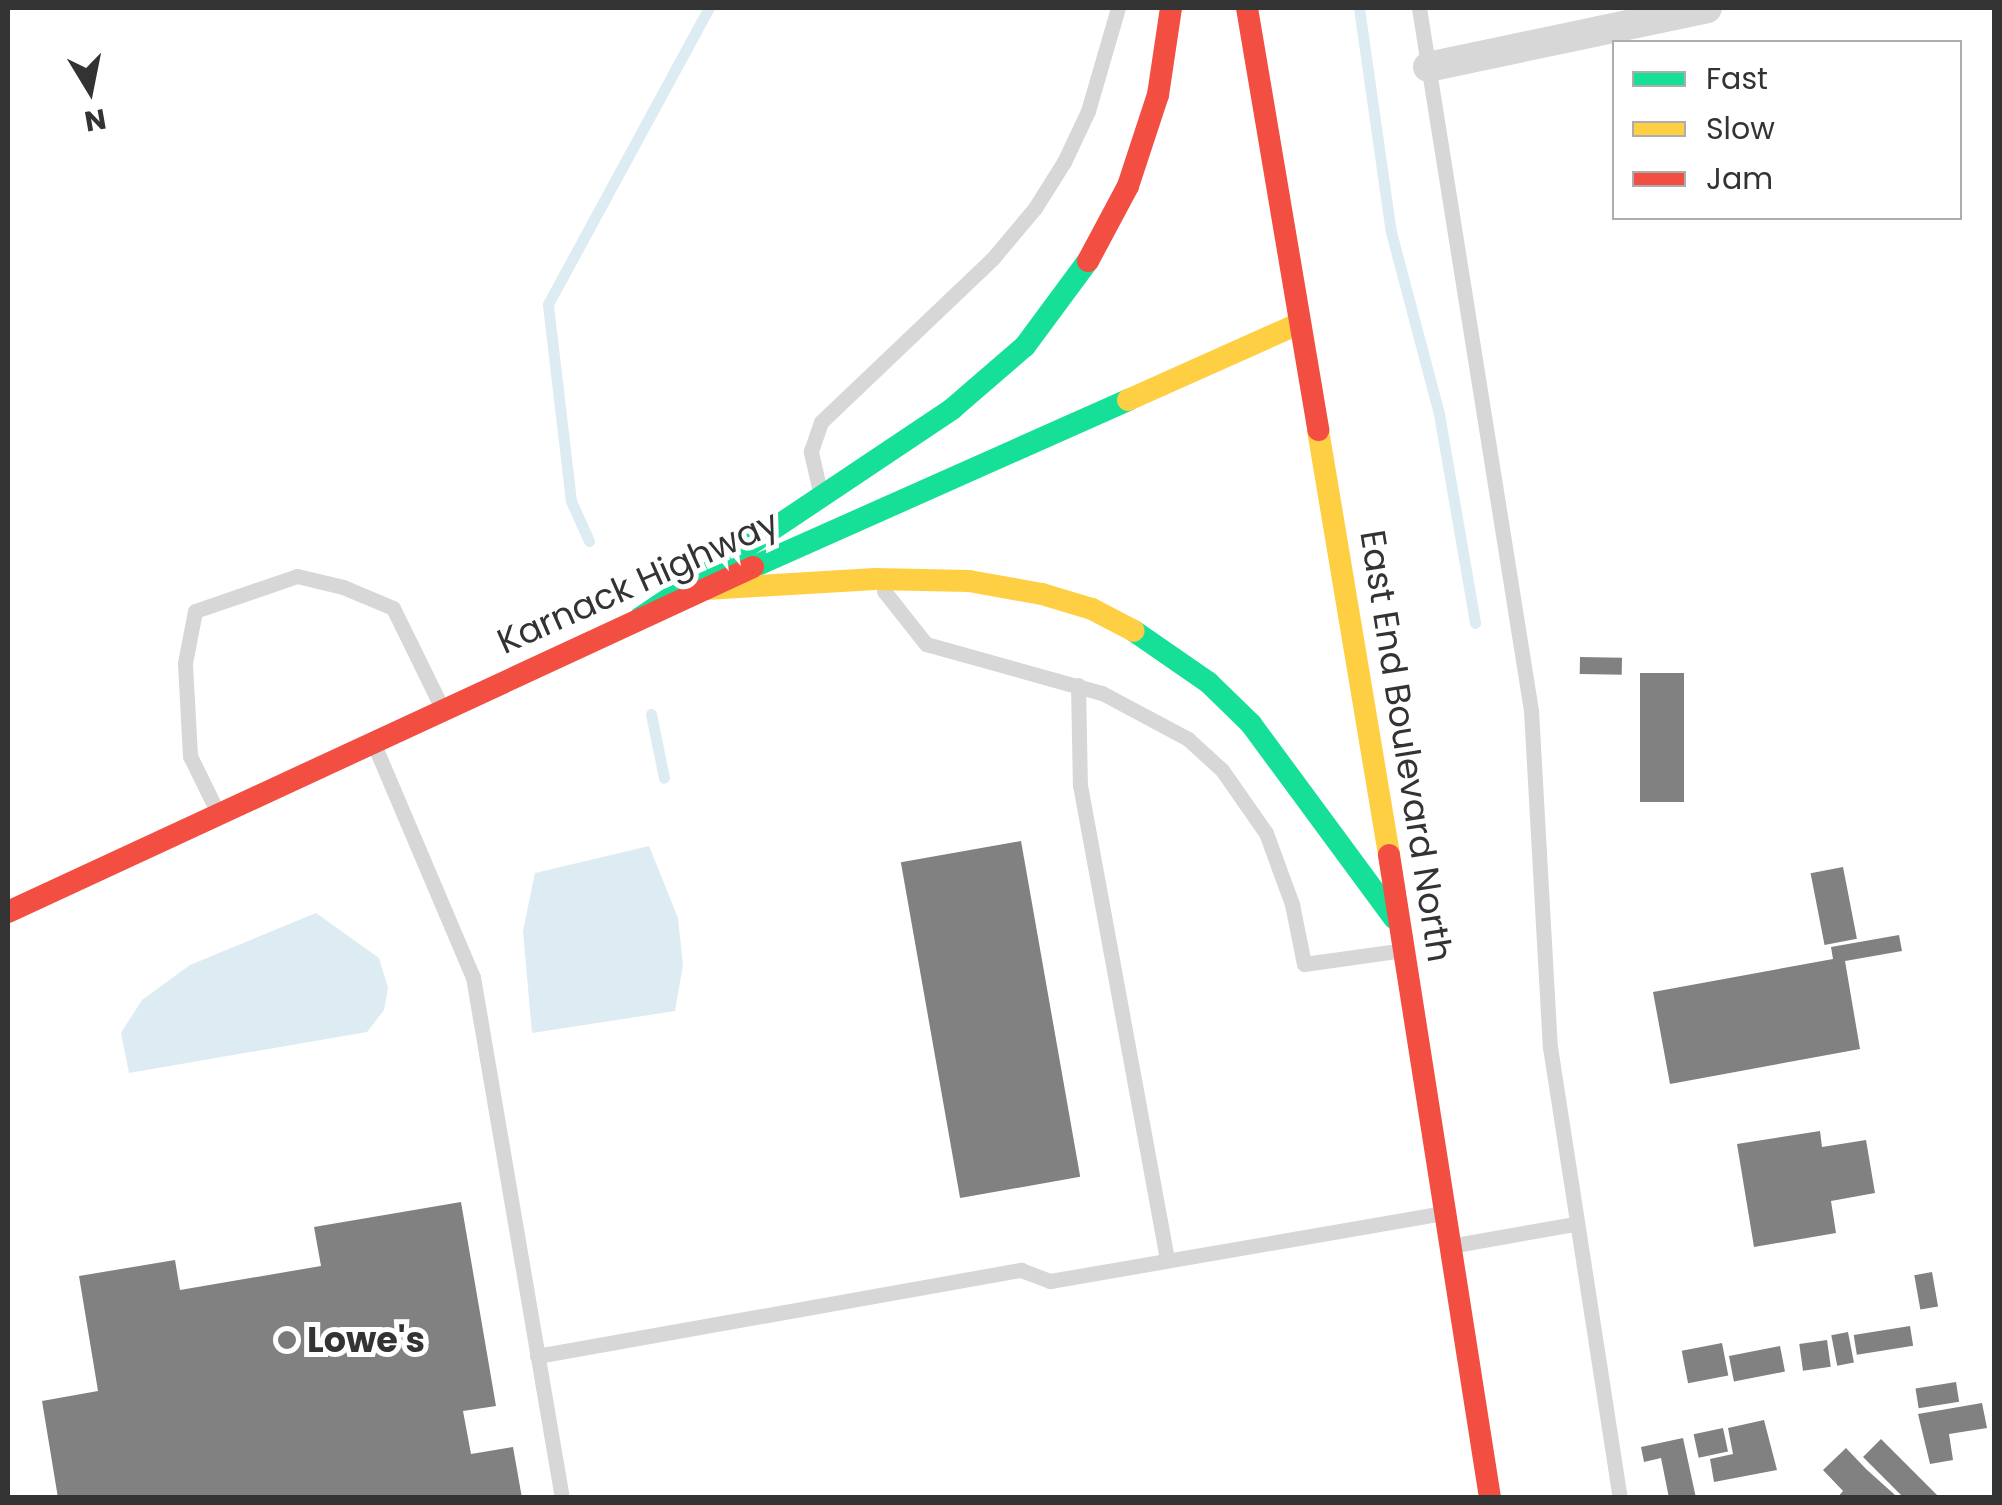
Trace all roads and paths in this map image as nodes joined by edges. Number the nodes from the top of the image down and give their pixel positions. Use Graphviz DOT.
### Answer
graph roads {
  1 [pos="1118,8"];
  2 [pos="1171,8"];
  3 [pos="1248,8"];
  4 [pos="1418,8"];
  5 [pos="1707,8"];
  6 [pos="1428,67"];
  7 [pos="1300,323"];
  8 [pos="822,493"];
  9 [pos="844,535"];
  10 [pos="871,573"];
  11 [pos="706,589"];
  12 [pos="640,618"];
  13 [pos="1078,685"];
  14 [pos="442,709"];
  15 [pos="372,742"];
  16 [pos="218,814"];
  17 [pos="8,912"];
  18 [pos="1404,939"];
  19 [pos="1444,1213"];
  20 [pos="1576,1224"];
  21 [pos="1450,1246"];
  22 [pos="1168,1260"];
  23 [pos="538,1356"];
  24 [pos="562,1498"];
  25 [pos="1490,1498"];
  26 [pos="1620,1498"];
  1 -- 8 [label="lane"];
  2 -- 8 [label="main road"];
  3 -- 7 [label="main road, East End Boulevard North"];
  4 -- 6 [label="lane"];
  5 -- 6 [label="street"];
  6 -- 20 [label="lane"];
  7 -- 9 [label="main road, Karnack Highway"];
  7 -- 18 [label="main road, East End Boulevard North"];
  8 -- 9 [label="lane"];
  8 -- 12 [label="main road"];
  9 -- 11 [label="main road, Karnack Highway"];
  10 -- 11 [label="main road"];
  10 -- 13 [label="lane"];
  10 -- 18 [label="main road"];
  11 -- 12 [label="main road, Karnack Highway"];
  12 -- 14 [label="main road, Karnack Highway"];
  13 -- 18 [label="lane"];
  13 -- 22 [label="lane"];
  14 -- 15 [label="main road, Karnack Highway"];
  14 -- 16 [label="lane"];
  15 -- 16 [label="main road, Karnack Highway"];
  15 -- 23 [label="lane"];
  16 -- 17 [label="main road, Karnack Highway"];
  18 -- 19 [label="main road, East End Boulevard North"];
  19 -- 21 [label="main road, East End Boulevard North"];
  19 -- 22 [label="lane"];
  20 -- 21 [label="lane"];
  20 -- 26 [label="lane"];
  21 -- 25 [label="main road, East End Boulevard North"];
  22 -- 23 [label="lane"];
  23 -- 24 [label="lane"];
}
